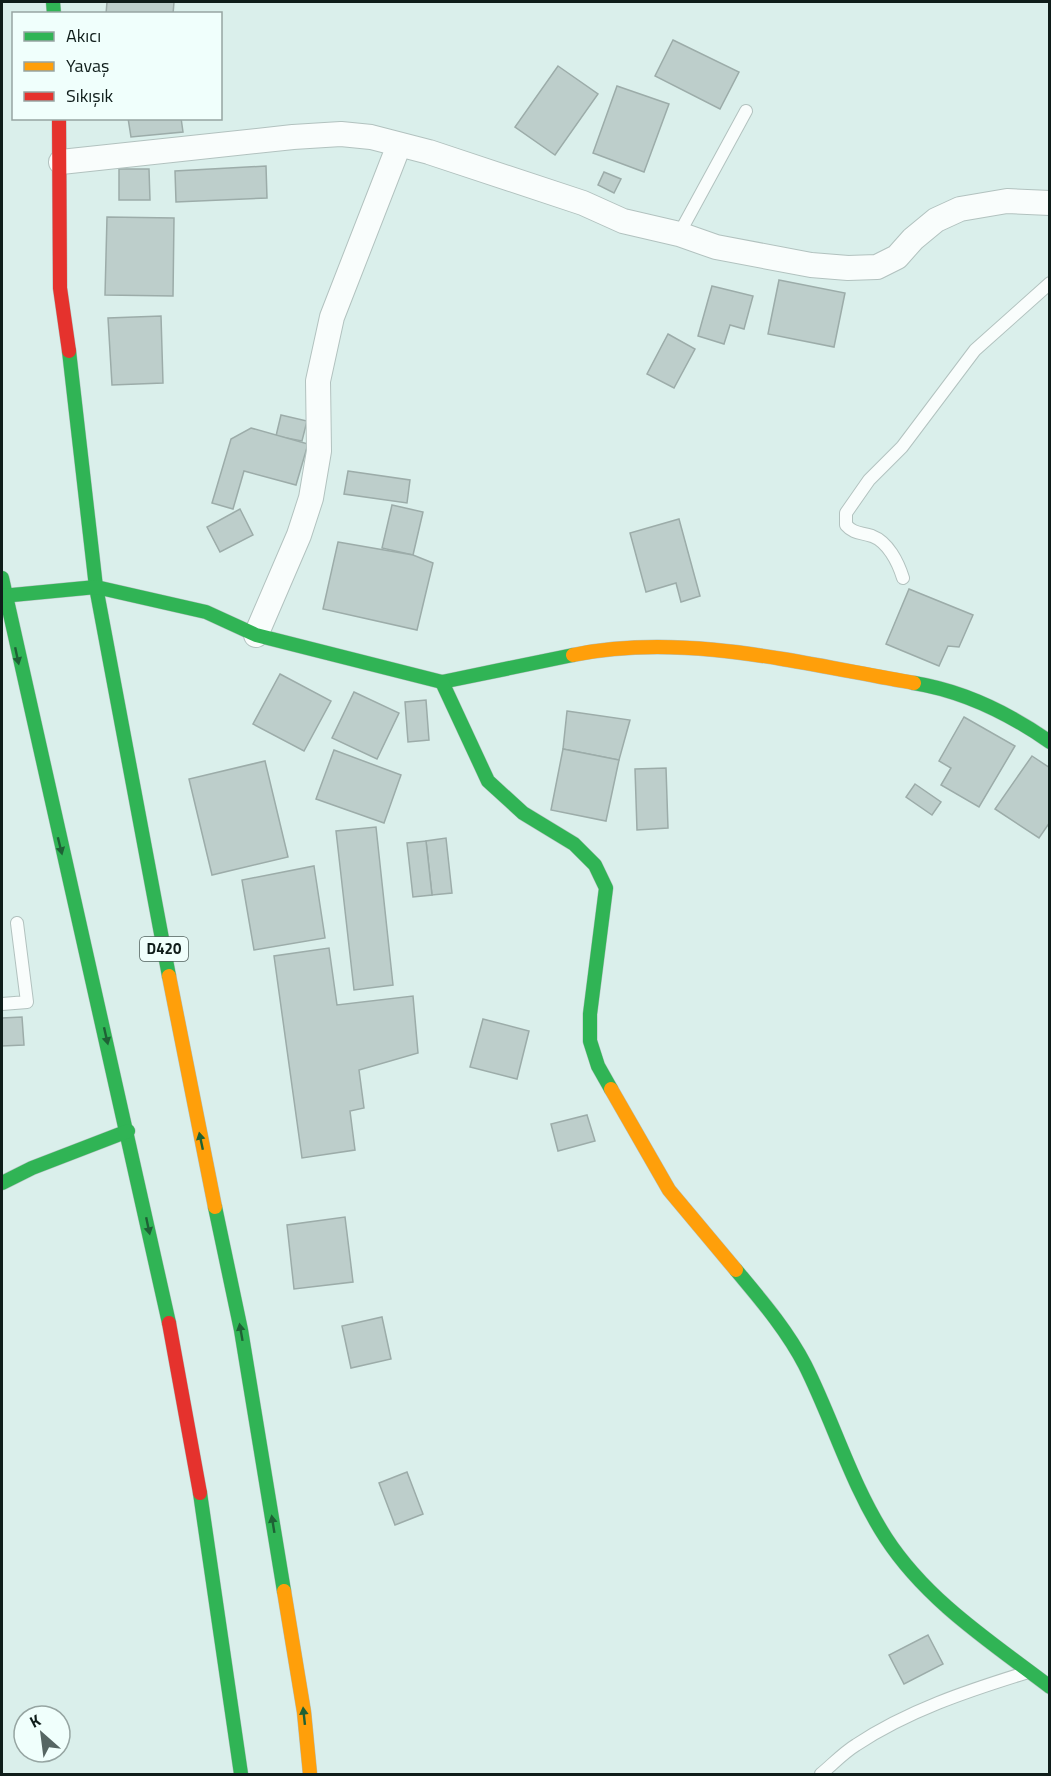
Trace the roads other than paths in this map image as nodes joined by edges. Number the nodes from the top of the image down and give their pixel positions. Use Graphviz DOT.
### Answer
graph roads {
  1 [pos="746,111"];
  2 [pos="59,120"];
  3 [pos="399,145"];
  4 [pos="61,162"];
  5 [pos="1050,203"];
  6 [pos="679,234"];
  7 [pos="1050,283"];
  8 [pos="2,578"];
  9 [pos="903,578"];
  10 [pos="96,587"];
  11 [pos="3,596"];
  12 [pos="256,635"];
  13 [pos="442,682"];
  14 [pos="1050,742"];
  15 [pos="16,923"];
  16 [pos="2,1004"];
  17 [pos="128,1131"];
  18 [pos="2,1183"];
  19 [pos="1030,1672"];
  20 [pos="1050,1687"];
  21 [pos="241,1774"];
  22 [pos="310,1774"];
  23 [pos="821,1774"];
  1 -- 6 [label="lane"];
  2 -- 4 [label="main road, D420"];
  3 -- 4 [label="street"];
  3 -- 6 [label="street"];
  3 -- 12 [label="street"];
  4 -- 10 [label="main road, D420"];
  5 -- 6 [label="street"];
  7 -- 9 [label="lane"];
  8 -- 11 [label="main road"];
  10 -- 11 [label="main road"];
  10 -- 12 [label="main road"];
  22 -- 10 [label="main road, D420, one-way"];
  11 -- 17 [label="main road, one-way"];
  12 -- 13 [label="main road"];
  13 -- 14 [label="main road"];
  13 -- 19 [label="main road"];
  15 -- 16 [label="lane"];
  17 -- 18 [label="main road"];
  17 -- 21 [label="main road, one-way"];
  19 -- 20 [label="main road"];
  19 -- 23 [label="lane"];
}
